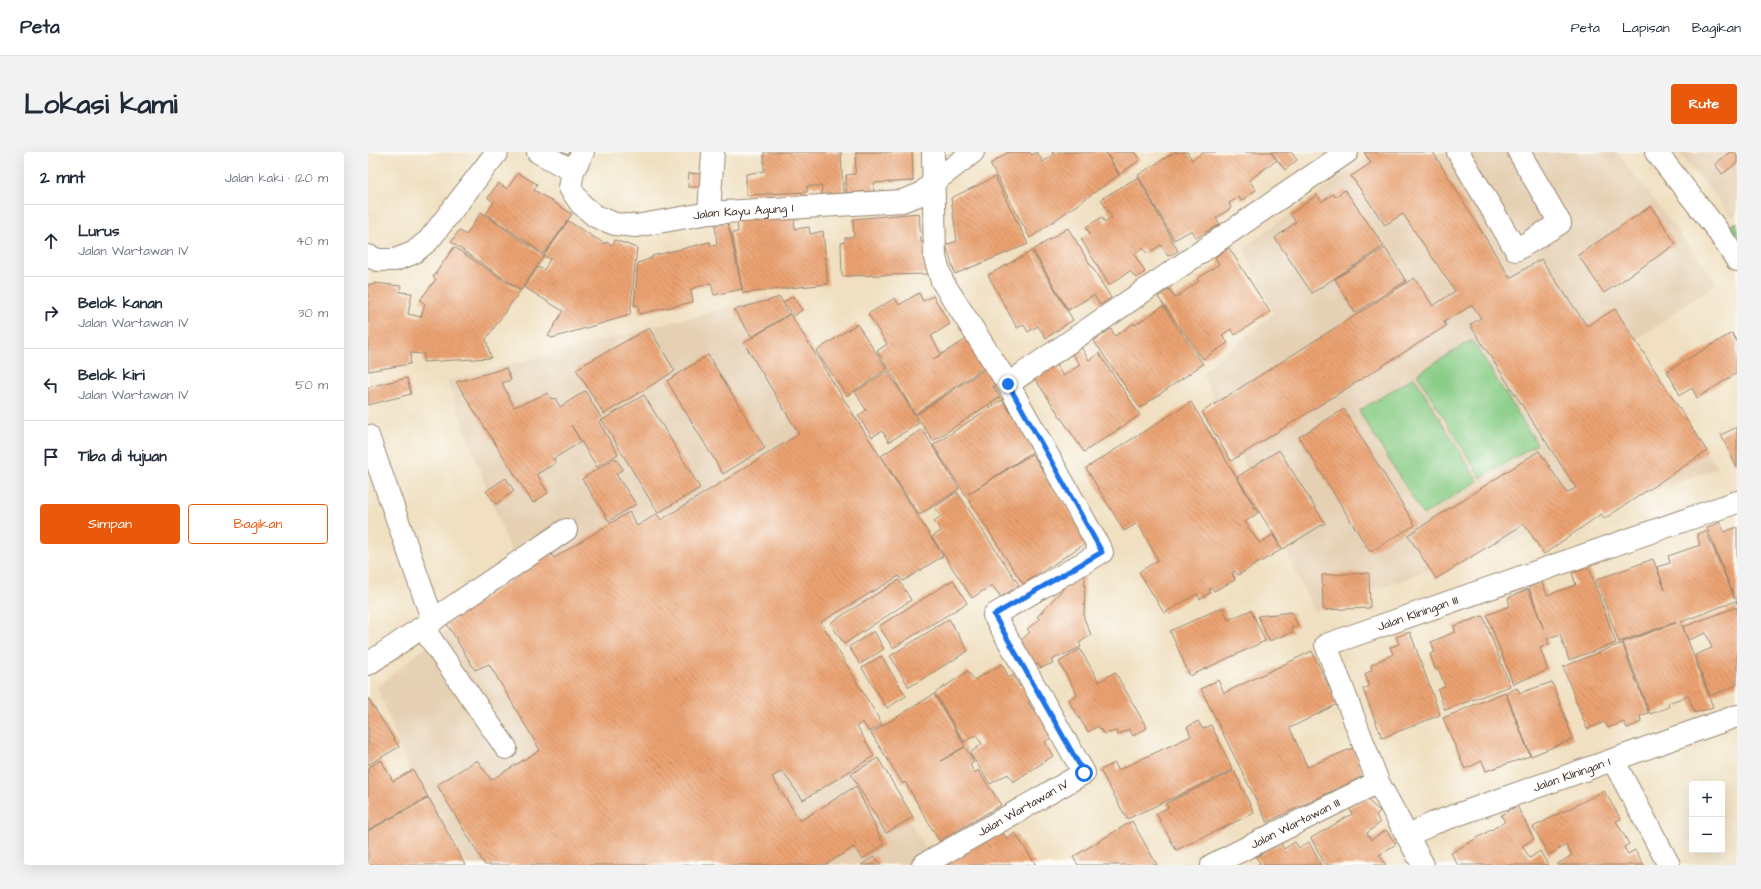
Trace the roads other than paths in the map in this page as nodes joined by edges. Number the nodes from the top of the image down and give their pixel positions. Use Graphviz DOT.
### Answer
graph roads {
  1 [pos="497,152"];
  2 [pos="538,152"];
  3 [pos="713,152"];
  4 [pos="933,152"];
  5 [pos="973,152"];
  6 [pos="1347,152"];
  7 [pos="1458,152"];
  8 [pos="1519,152"];
  9 [pos="1656,152"];
  10 [pos="578,161"];
  11 [pos="935,181"];
  12 [pos="709,213"];
  13 [pos="368,256"];
  14 [pos="1737,260"];
  15 [pos="1008,384"];
  16 [pos="368,436"];
  17 [pos="1737,502"];
  18 [pos="566,530"];
  19 [pos="428,624"];
  20 [pos="368,664"];
  21 [pos="1736,719"];
  22 [pos="506,748"];
  23 [pos="1613,760"];
  24 [pos="1378,782"];
  25 [pos="1407,836"];
  26 [pos="923,865"];
  27 [pos="1212,865"];
  28 [pos="1423,865"];
  29 [pos="1669,865"];
  1 -- 13 [label="street"];
  2 -- 10 [label="street, Jalan Kayu Agung I"];
  3 -- 12 [label="street"];
  4 -- 11 [label="street, Jalan Wartawan IV"];
  5 -- 11 [label="street, Jalan Kayu Agung I"];
  6 -- 15 [label="street"];
  7 -- 8 [label="street"];
  9 -- 14 [label="street"];
  10 -- 12 [label="street, Jalan Kayu Agung I"];
  11 -- 12 [label="street, Jalan Kayu Agung I"];
  11 -- 15 [label="street, Jalan Wartawan IV"];
  15 -- 26 [label="street, Jalan Wartawan IV"];
  16 -- 19 [label="street"];
  17 -- 24 [label="street, Jalan Kliningan III"];
  18 -- 19 [label="street"];
  19 -- 20 [label="street"];
  19 -- 22 [label="street"];
  21 -- 23 [label="street, Jalan Kliningan I"];
  23 -- 25 [label="street, Jalan Kliningan I"];
  23 -- 29 [label="street"];
  24 -- 25 [label="street, Jalan Kliningan III"];
  24 -- 27 [label="street, Jalan Wartawan III"];
  25 -- 28 [label="street, Jalan Kliningan III"];
}
